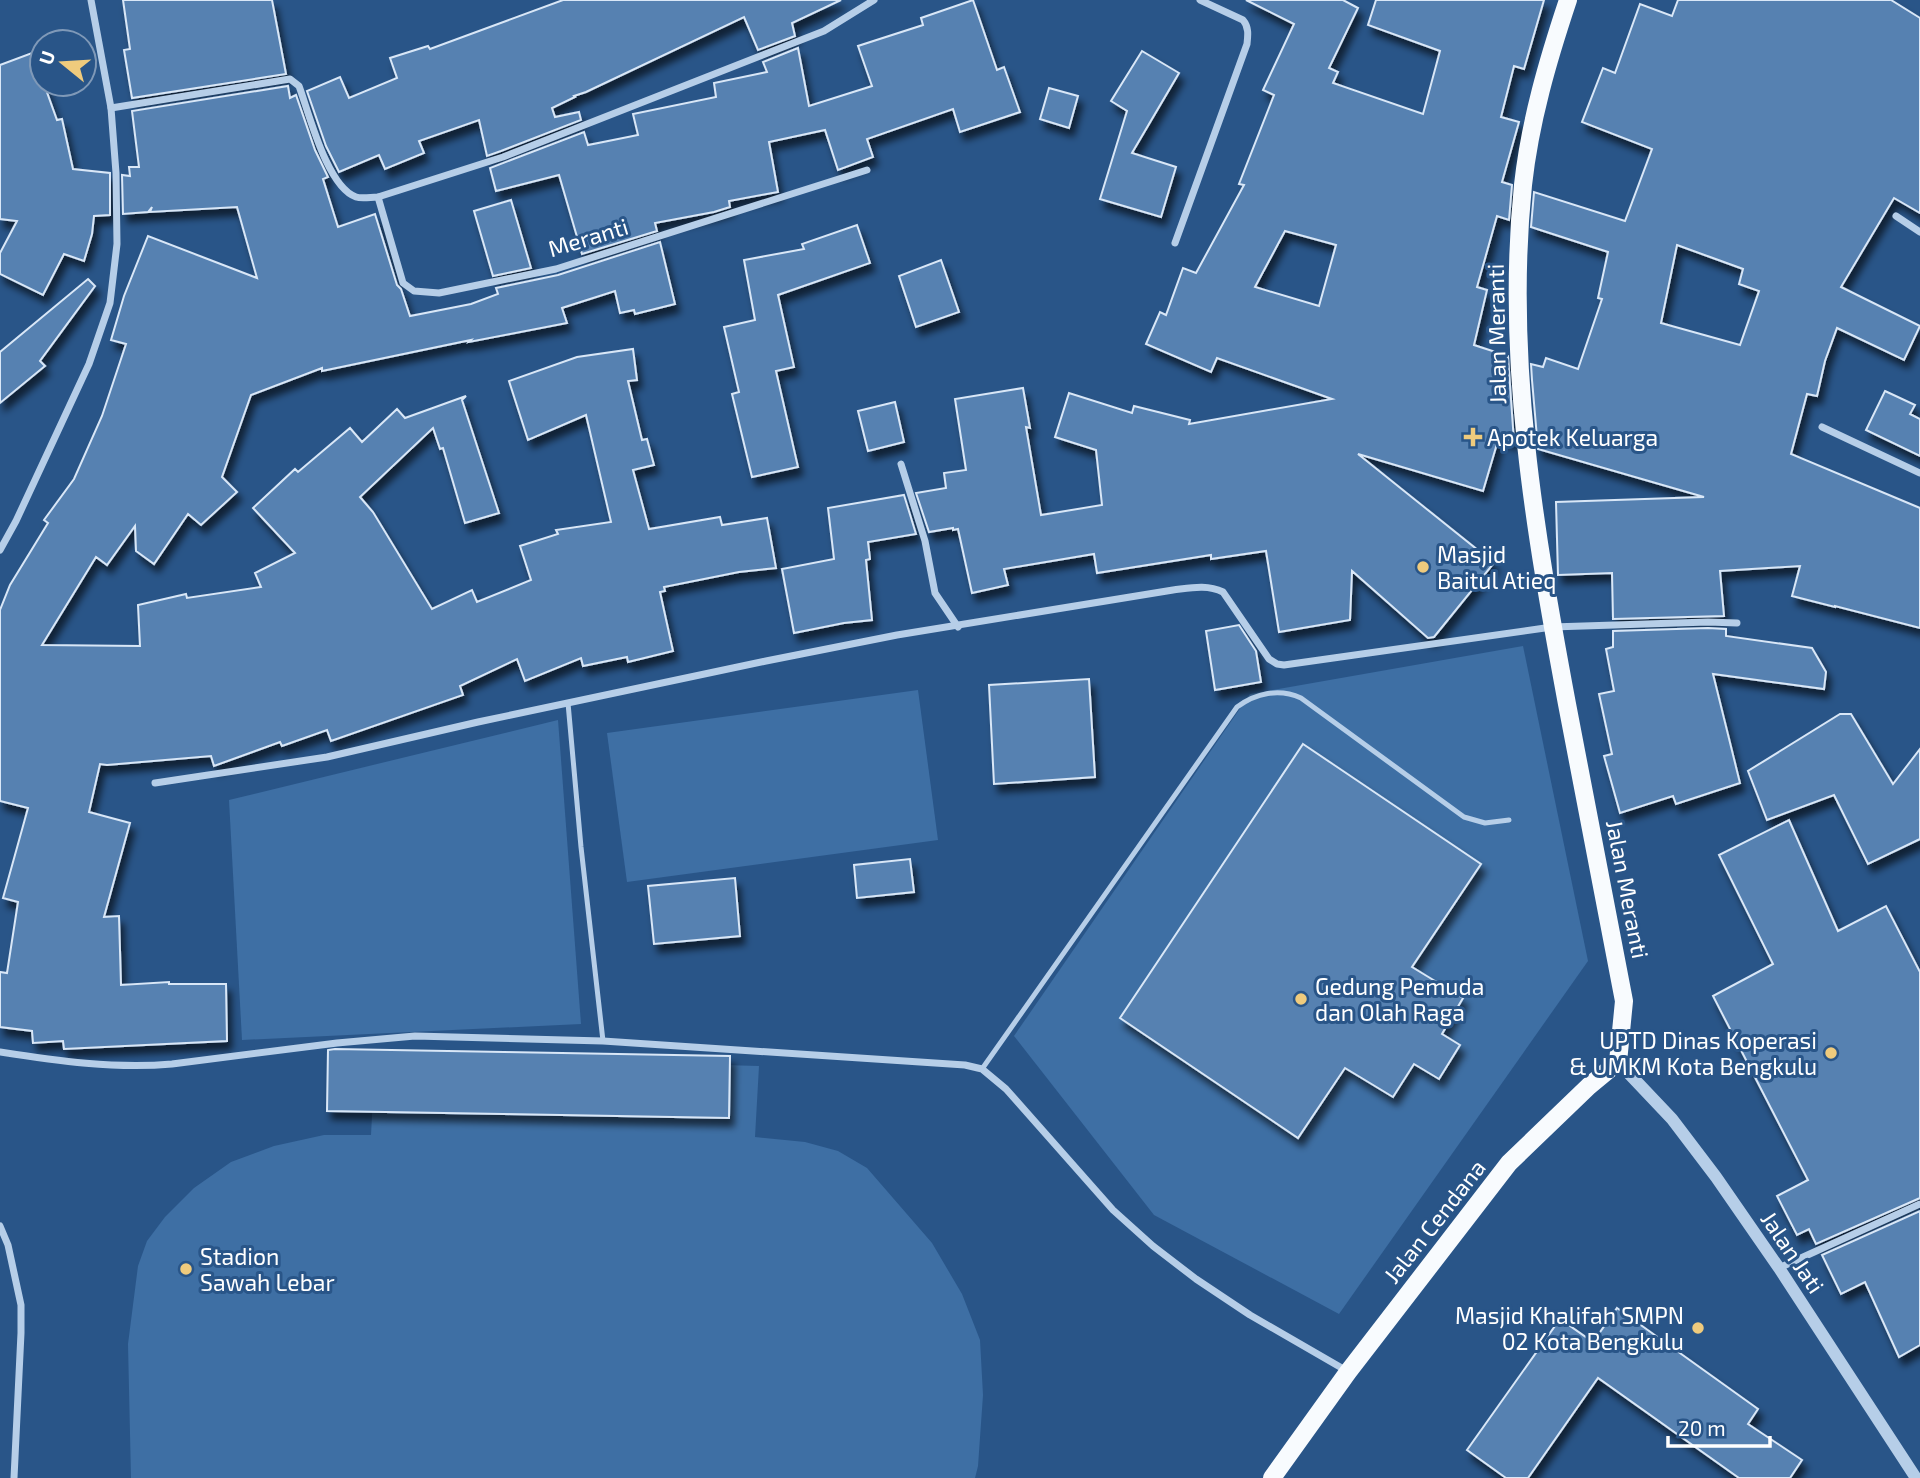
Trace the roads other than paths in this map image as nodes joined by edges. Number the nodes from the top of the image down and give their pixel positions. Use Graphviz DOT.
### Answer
graph roads {
  1 [pos="91,0"];
  2 [pos="874,0"];
  3 [pos="1200,0"];
  4 [pos="1568,0"];
  5 [pos="111,108"];
  6 [pos="867,170"];
  7 [pos="378,197"];
  8 [pos="1896,216"];
  9 [pos="1920,232"];
  10 [pos="1175,243"];
  11 [pos="1822,427"];
  12 [pos="901,464"];
  13 [pos="1920,473"];
  14 [pos="0,550"];
  15 [pos="1737,622"];
  16 [pos="958,627"];
  17 [pos="1552,627"];
  18 [pos="568,703"];
  19 [pos="155,783"];
  20 [pos="1509,820"];
  21 [pos="603,1041"];
  22 [pos="0,1052"];
  23 [pos="1618,1062"];
  24 [pos="982,1069"];
  25 [pos="1920,1204"];
  26 [pos="0,1226"];
  27 [pos="1779,1268"];
  28 [pos="1348,1372"];
  29 [pos="1911,1476"];
  30 [pos="14,1478"];
  31 [pos="1272,1478"];
  1 -- 5 [label="street"];
  2 -- 7 [label="street"];
  3 -- 10 [label="street"];
  4 -- 17 [label="main road, Jalan Meranti"];
  5 -- 7 [label="street"];
  5 -- 14 [label="street"];
  6 -- 7 [label="street, Meranti"];
  8 -- 9 [label="street"];
  11 -- 13 [label="street"];
  12 -- 16 [label="street"];
  15 -- 17 [label="street"];
  16 -- 17 [label="street"];
  16 -- 18 [label="street"];
  17 -- 23 [label="main road, Jalan Meranti"];
  18 -- 19 [label="street"];
  18 -- 21 [label="lane"];
  20 -- 24 [label="lane"];
  21 -- 22 [label="street"];
  21 -- 24 [label="street"];
  23 -- 27 [label="street, Jalan Jati"];
  23 -- 28 [label="main road, Jalan Cendana"];
  24 -- 28 [label="street"];
  25 -- 27 [label="street"];
  26 -- 30 [label="street"];
  27 -- 29 [label="street, Jalan Jati"];
  28 -- 31 [label="main road, Jalan Cendana"];
}
